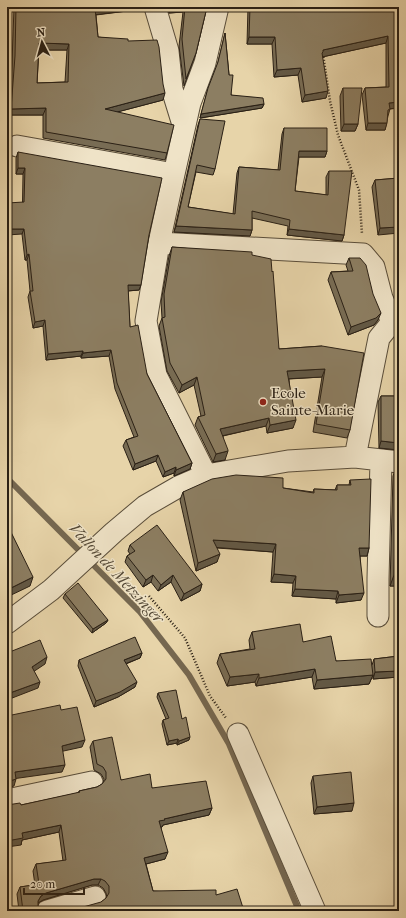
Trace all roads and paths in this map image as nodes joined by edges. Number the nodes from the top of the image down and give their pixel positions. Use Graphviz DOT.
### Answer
graph roads {
  1 [pos="155,7"];
  2 [pos="218,7"];
  3 [pos="323,52"];
  4 [pos="184,129"];
  5 [pos="17,146"];
  6 [pos="174,174"];
  7 [pos="159,243"];
  8 [pos="364,254"];
  9 [pos="396,322"];
  10 [pos="355,457"];
  11 [pos="390,461"];
  12 [pos="206,475"];
  13 [pos="149,596"];
  14 [pos="378,616"];
  15 [pos="7,623"];
  16 [pos="238,734"];
  17 [pos="92,782"];
  18 [pos="7,800"];
  19 [pos="95,897"];
  20 [pos="47,911"];
  21 [pos="315,911"];
  1 -- 4 [label="street"];
  2 -- 4 [label="street"];
  3 -- 8 [label="path"];
  4 -- 6 [label="street"];
  5 -- 6 [label="street"];
  6 -- 7 [label="street"];
  7 -- 8 [label="street"];
  7 -- 12 [label="street"];
  8 -- 9 [label="street"];
  9 -- 10 [label="street"];
  10 -- 11 [label="street"];
  10 -- 12 [label="street"];
  11 -- 14 [label="street"];
  12 -- 15 [label="street"];
  13 -- 16 [label="path"];
  16 -- 21 [label="street"];
  17 -- 18 [label="street"];
  19 -- 20 [label="street"];
}
